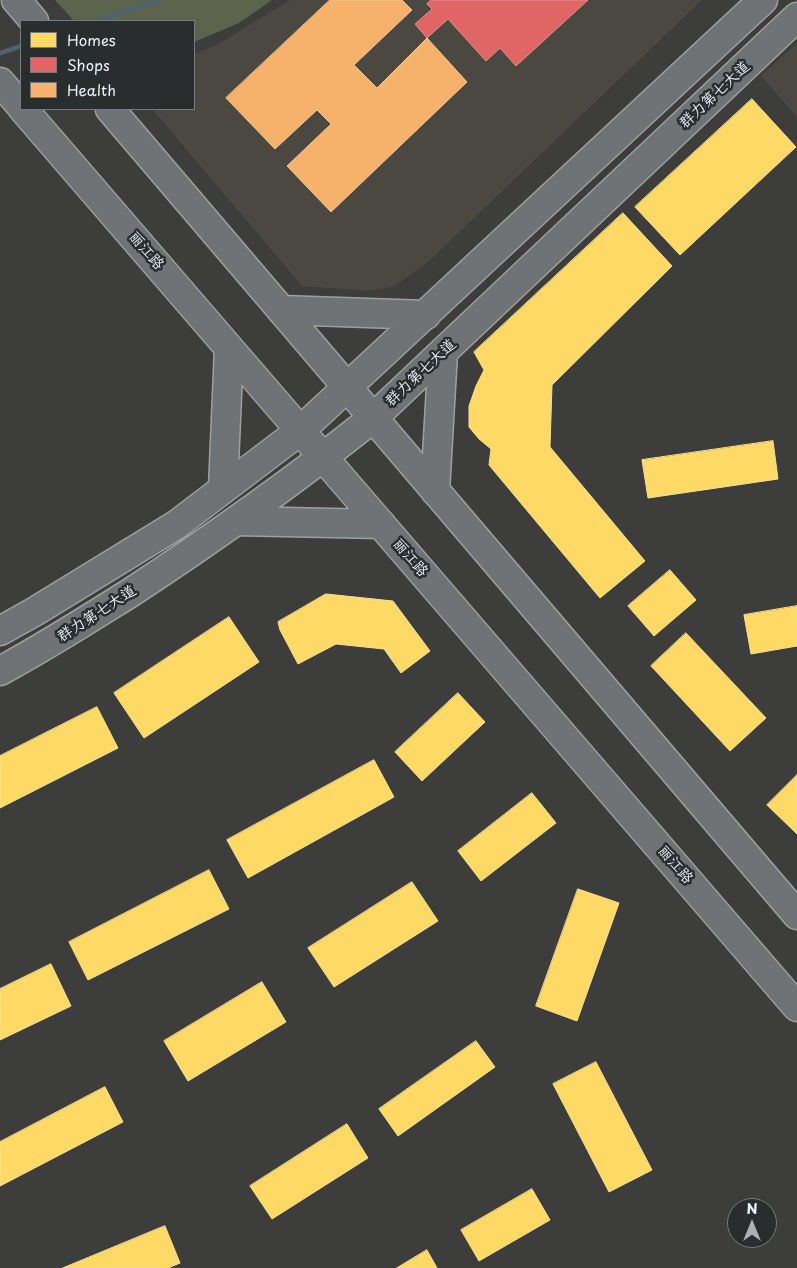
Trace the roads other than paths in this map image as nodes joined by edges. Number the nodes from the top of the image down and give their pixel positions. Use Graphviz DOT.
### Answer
graph roads {
  1 [pos="762,0"];
  2 [pos="797,17"];
  3 [pos="0,82"];
  4 [pos="20,106"];
  5 [pos="24,110"];
  6 [pos="111,110"];
  7 [pos="281,310"];
  8 [pos="426,315"];
  9 [pos="229,348"];
  10 [pos="443,352"];
  11 [pos="348,388"];
  12 [pos="373,418"];
  13 [pos="301,430"];
  14 [pos="324,457"];
  15 [pos="223,488"];
  16 [pos="435,492"];
  17 [pos="236,521"];
  18 [pos="381,524"];
  19 [pos="0,631"];
  20 [pos="0,671"];
  21 [pos="797,915"];
  22 [pos="797,1007"];
  1 -- 8 [label="main road"];
  2 -- 10 [label="main road, 群力第七大道"];
  3 -- 4 [label="main road, 丽江路"];
  5 -- 9 [label="main road, 丽江路"];
  6 -- 7 [label="main road"];
  7 -- 8 [label="main road"];
  7 -- 11 [label="main road"];
  8 -- 11 [label="main road"];
  9 -- 13 [label="main road, 丽江路"];
  9 -- 15 [label="main road"];
  10 -- 12 [label="main road, 群力第七大道"];
  10 -- 16 [label="main road"];
  11 -- 12 [label="main road"];
  11 -- 13 [label="main road"];
  12 -- 14 [label="main road, 群力第七大道"];
  12 -- 16 [label="main road"];
  13 -- 14 [label="main road, 丽江路"];
  13 -- 15 [label="main road"];
  14 -- 17 [label="main road, 群力第七大道"];
  14 -- 18 [label="main road, 丽江路"];
  15 -- 19 [label="main road"];
  16 -- 21 [label="main road"];
  17 -- 18 [label="main road"];
  17 -- 20 [label="main road, 群力第七大道"];
  18 -- 22 [label="main road, 丽江路"];
}
